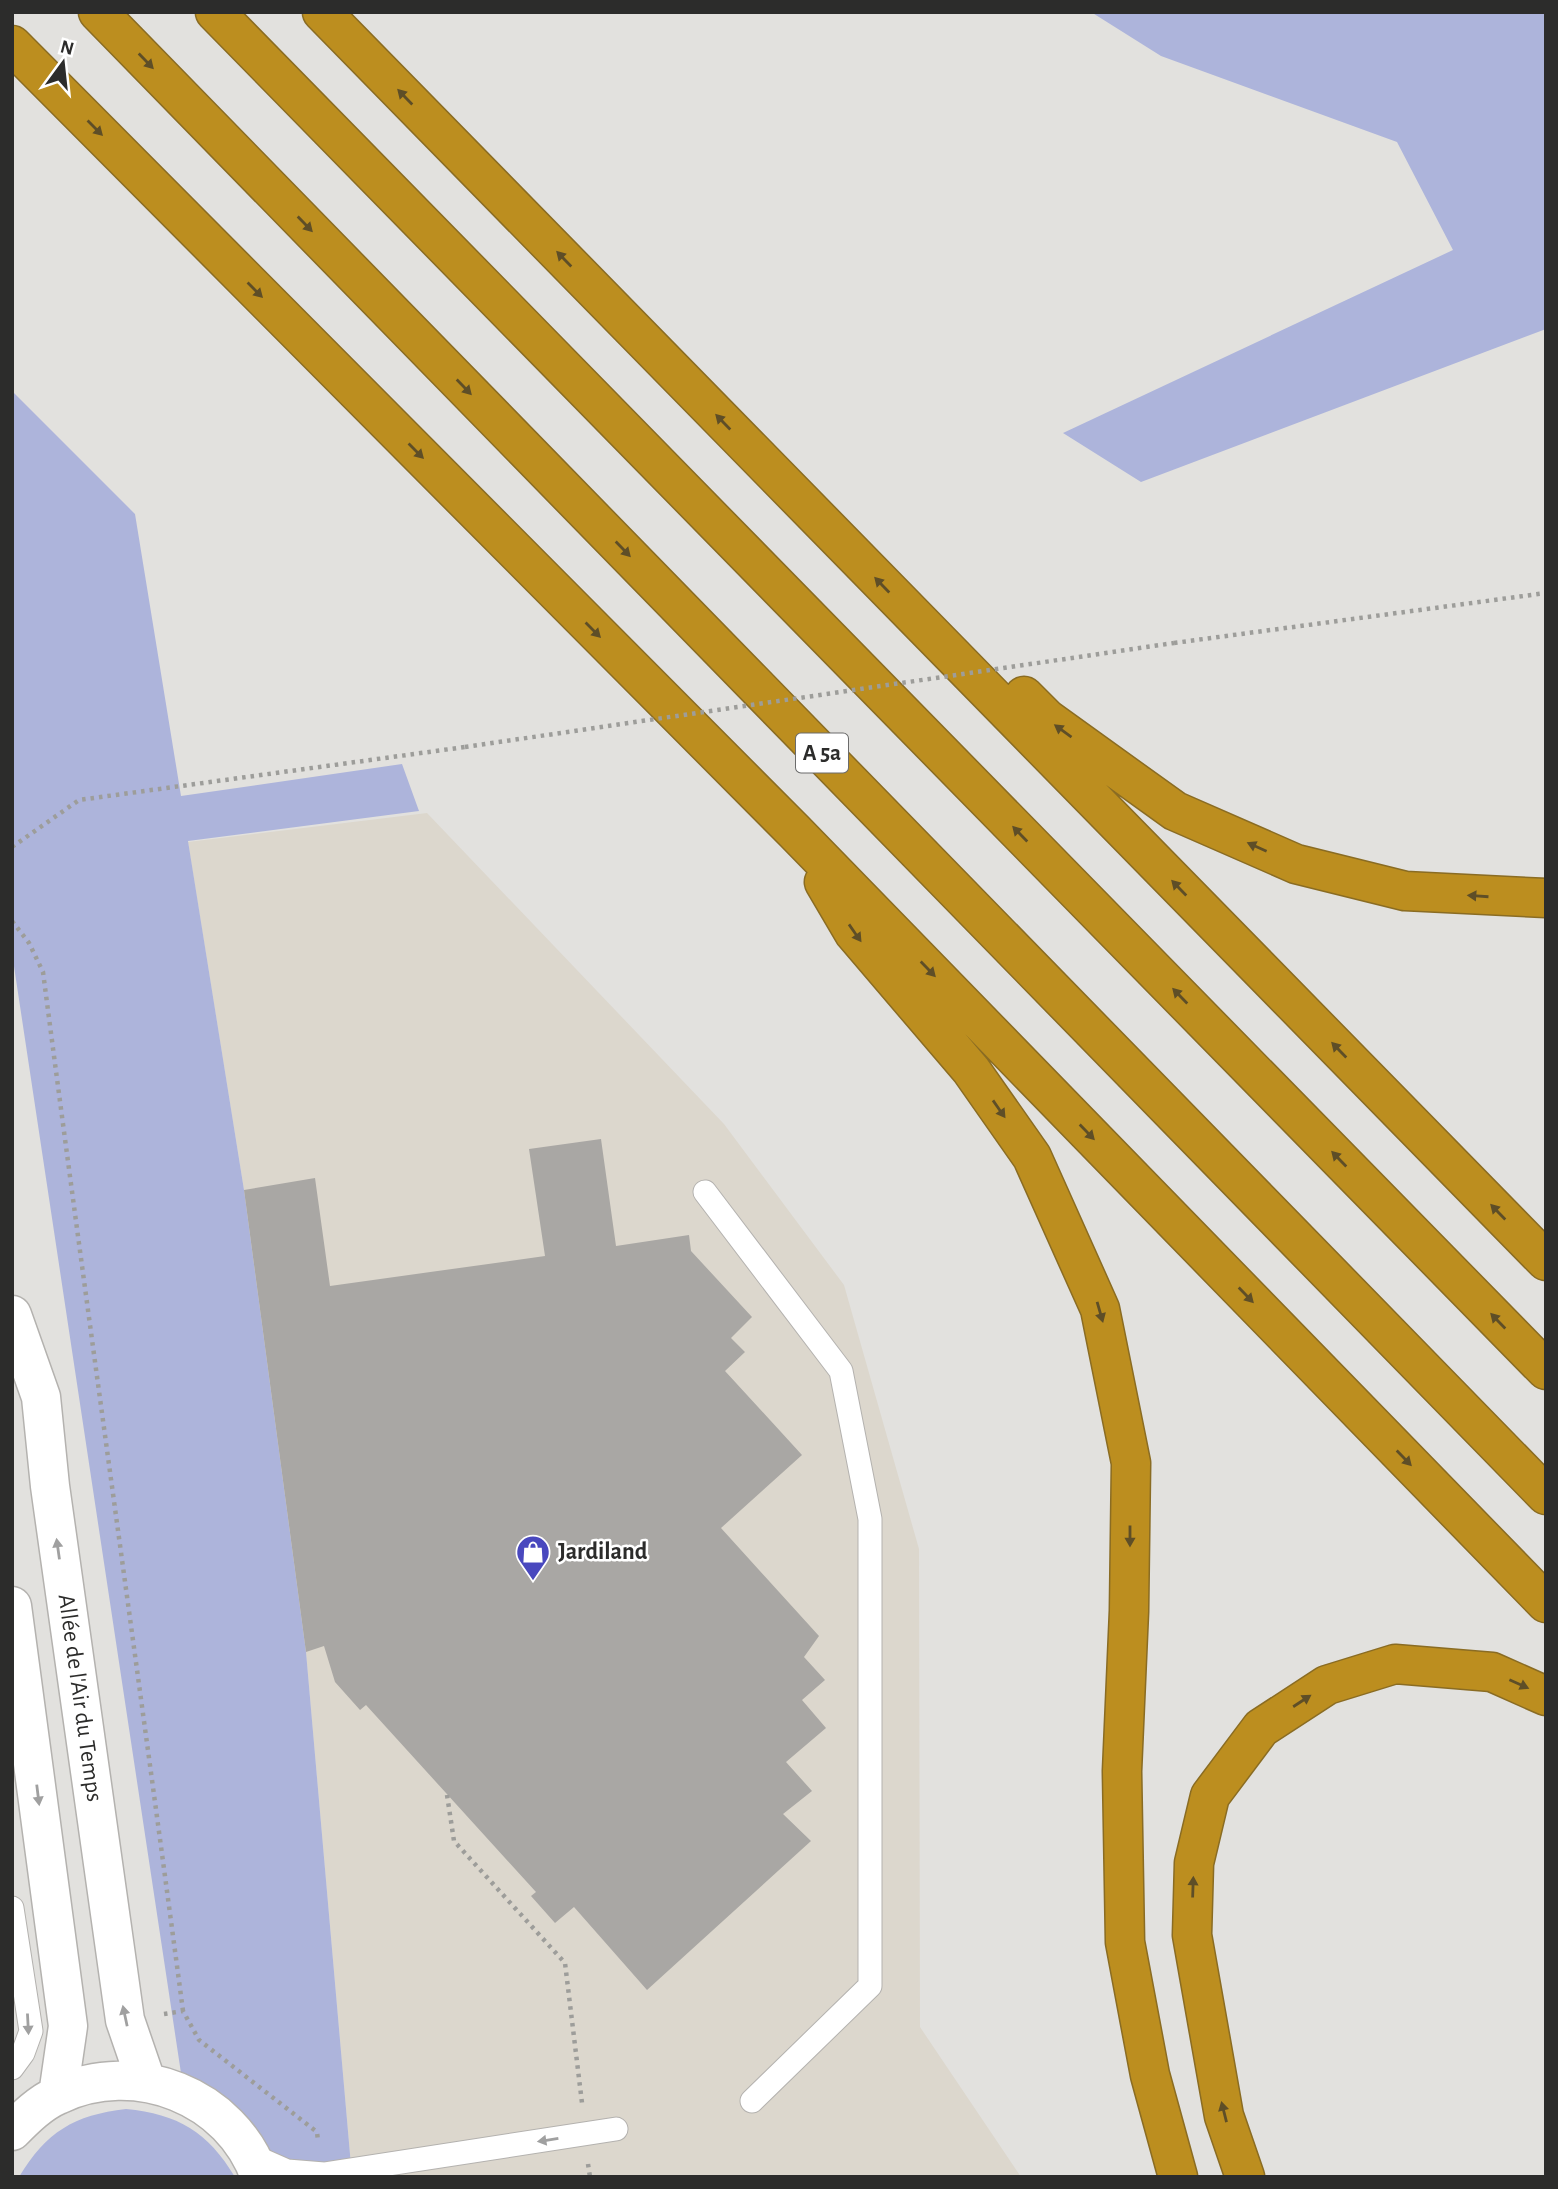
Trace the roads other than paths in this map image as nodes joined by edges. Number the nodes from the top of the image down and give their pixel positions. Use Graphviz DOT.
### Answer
graph roads {
  1 [pos="98,12"];
  2 [pos="215,12"];
  3 [pos="322,12"];
  4 [pos="12,45"];
  5 [pos="930,634"];
  6 [pos="795,832"];
  7 [pos="1546,898"];
  8 [pos="705,1192"];
  9 [pos="1546,1261"];
  10 [pos="12,1315"];
  11 [pos="1546,1370"];
  12 [pos="1546,1494"];
  13 [pos="1546,1603"];
  14 [pos="12,1606"];
  15 [pos="24,1689"];
  16 [pos="1546,1696"];
  17 [pos="12,1756"];
  18 [pos="12,1908"];
  19 [pos="12,2068"];
  20 [pos="146,2081"];
  21 [pos="58,2095"];
  22 [pos="752,2101"];
  23 [pos="616,2129"];
  24 [pos="12,2131"];
  25 [pos="257,2166"];
  26 [pos="1178,2177"];
  27 [pos="1245,2177"];
  1 -- 12 [label="highway, A 5a, one-way"];
  11 -- 2 [label="highway, one-way"];
  5 -- 3 [label="highway, one-way"];
  4 -- 6 [label="highway, one-way"];
  7 -- 5 [label="highway, one-way"];
  9 -- 5 [label="highway, one-way"];
  6 -- 13 [label="highway, one-way"];
  6 -- 26 [label="highway, one-way"];
  8 -- 22 [label="lane"];
  20 -- 10 [label="street, Allée de l'Air du Temps, one-way"];
  14 -- 15 [label="street"];
  15 -- 17 [label="lane"];
  15 -- 21 [label="street, one-way"];
  27 -- 16 [label="highway, one-way"];
  18 -- 19 [label="lane, one-way"];
  20 -- 21 [label="street"];
  20 -- 25 [label="street"];
  21 -- 24 [label="street"];
  23 -- 25 [label="lane, one-way"];
}
